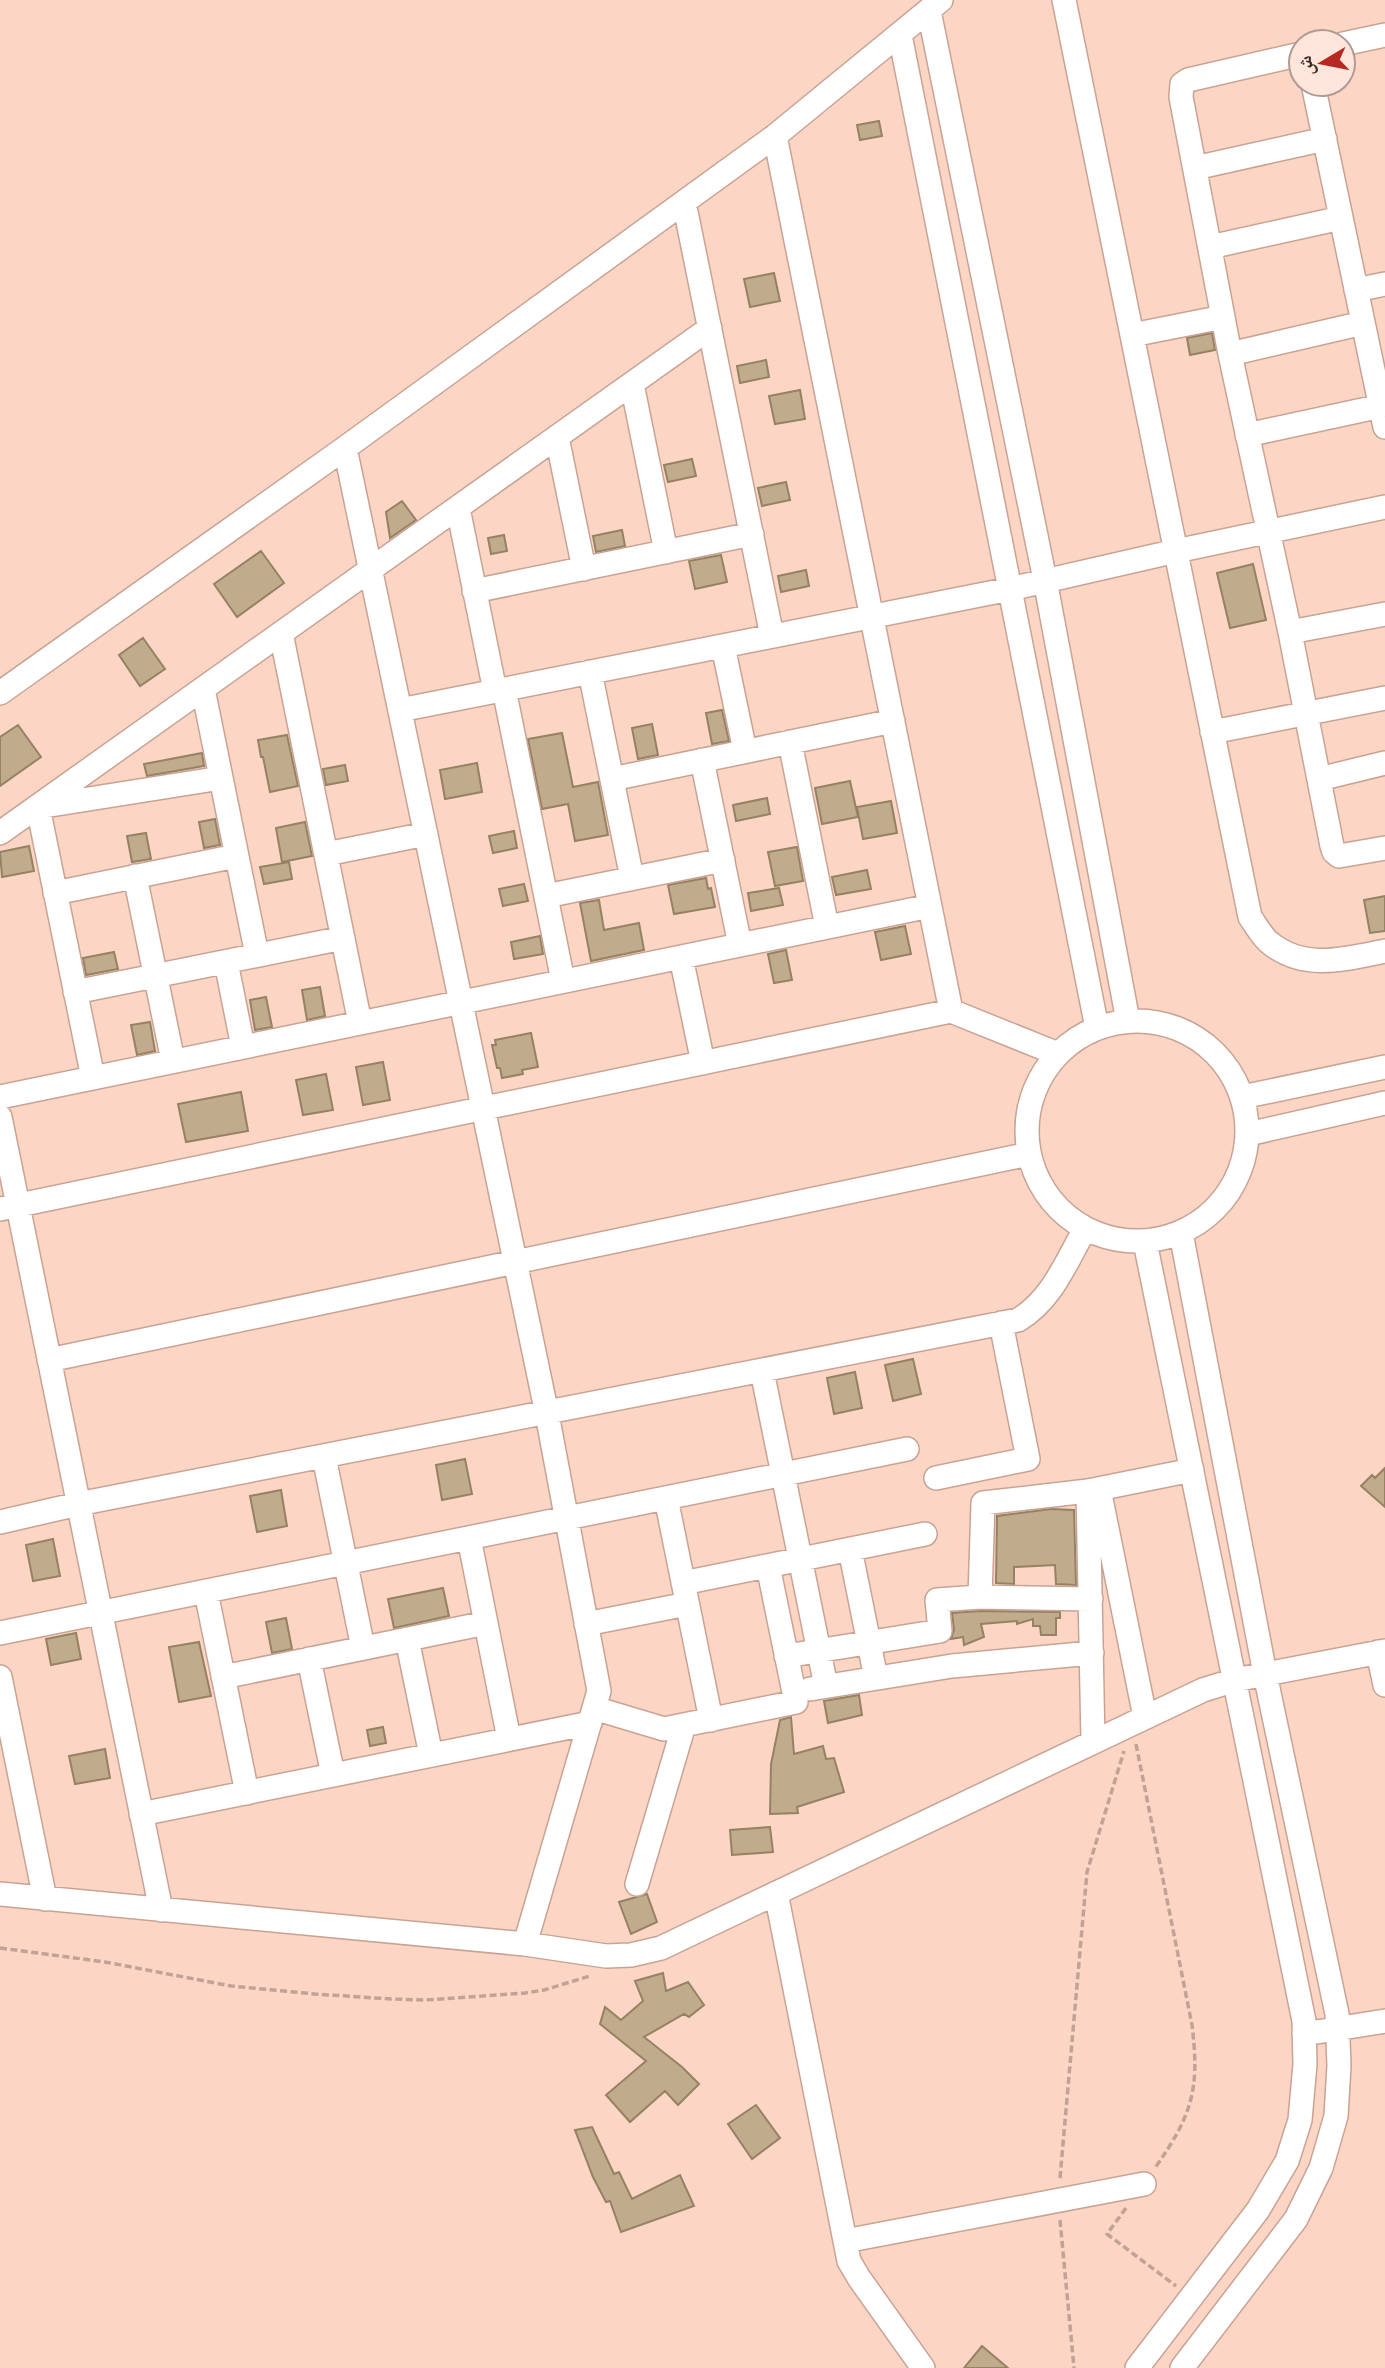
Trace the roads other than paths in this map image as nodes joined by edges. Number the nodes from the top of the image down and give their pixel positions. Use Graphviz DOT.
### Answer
graph roads {
  1 [pos="1064,0"];
  2 [pos="935,6"];
  3 [pos="900,35"];
  4 [pos="1385,35"];
  5 [pos="1357,41"];
  6 [pos="1287,57"];
  7 [pos="1316,98"];
  8 [pos="775,136"];
  9 [pos="1325,139"];
  10 [pos="1195,168"];
  11 [pos="684,202"];
  12 [pos="1341,218"];
  13 [pos="1210,247"];
  14 [pos="1385,284"];
  15 [pos="1356,289"];
  16 [pos="1223,317"];
  17 [pos="1363,323"];
  18 [pos="710,328"];
  19 [pos="1132,335"];
  20 [pos="1230,354"];
  21 [pos="632,384"];
  22 [pos="1383,417"];
  23 [pos="1247,435"];
  24 [pos="557,437"];
  25 [pos="345,448"];
  26 [pos="458,508"];
  27 [pos="1385,508"];
  28 [pos="1269,532"];
  29 [pos="752,534"];
  30 [pos="1176,551"];
  31 [pos="666,552"];
  32 [pos="371,569"];
  33 [pos="584,569"];
  34 [pos="1045,580"];
  35 [pos="1010,589"];
  36 [pos="474,591"];
  37 [pos="1385,614"];
  38 [pos="872,617"];
  39 [pos="1290,632"];
  40 [pos="281,634"];
  41 [pos="772,636"];
  42 [pos="723,646"];
  43 [pos="590,672"];
  44 [pos="203,689"];
  45 [pos="499,690"];
  46 [pos="0,693"];
  47 [pos="1385,698"];
  48 [pos="400,710"];
  49 [pos="1306,715"];
  50 [pos="893,721"];
  51 [pos="1212,732"];
  52 [pos="790,742"];
  53 [pos="745,751"];
  54 [pos="702,760"];
  55 [pos="1385,764"];
  56 [pos="220,778"];
  57 [pos="612,779"];
  58 [pos="1319,779"];
  59 [pos="38,807"];
  60 [pos="0,833"];
  61 [pos="426,834"];
  62 [pos="1385,848"];
  63 [pos="326,854"];
  64 [pos="236,856"];
  65 [pos="723,860"];
  66 [pos="135,876"];
  67 [pos="632,878"];
  68 [pos="55,893"];
  69 [pos="546,896"];
  70 [pos="930,906"];
  71 [pos="827,927"];
  72 [pos="343,938"];
  73 [pos="740,945"];
  74 [pos="1385,951"];
  75 [pos="257,955"];
  76 [pos="681,957"];
  77 [pos="226,961"];
  78 [pos="156,976"];
  79 [pos="563,981"];
  80 [pos="75,992"];
  81 [pos="461,1002"];
  82 [pos="951,1011"];
  83 [pos="1128,1021"];
  84 [pos="360,1023"];
  85 [pos="1097,1028"];
  86 [pos="243,1047"];
  87 [pos="1058,1054"];
  88 [pos="173,1061"];
  89 [pos="703,1063"];
  90 [pos="1385,1067"];
  91 [pos="93,1078"];
  92 [pos="0,1097"];
  93 [pos="1242,1097"];
  94 [pos="1385,1103"];
  95 [pos="483,1110"];
  96 [pos="0,1116"];
  97 [pos="1248,1134"];
  98 [pos="1029,1154"];
  99 [pos="9,1207"];
  100 [pos="1084,1229"];
  101 [pos="1181,1233"];
  102 [pos="1144,1242"];
  103 [pos="515,1262"];
  104 [pos="1001,1323"];
  105 [pos="49,1360"];
  106 [pos="762,1371"];
  107 [pos="547,1414"];
  108 [pos="907,1449"];
  109 [pos="324,1457"];
  110 [pos="1192,1470"];
  111 [pos="783,1474"];
  112 [pos="936,1478"];
  113 [pos="1094,1490"];
  114 [pos="666,1498"];
  115 [pos="78,1504"];
  116 [pos="566,1518"];
  117 [pos="0,1522"];
  118 [pos="925,1534"];
  119 [pos="469,1538"];
  120 [pos="850,1549"];
  121 [pos="800,1559"];
  122 [pos="346,1563"];
  123 [pos="768,1566"];
  124 [pos="206,1591"];
  125 [pos="685,1593"];
  126 [pos="980,1597"];
  127 [pos="1091,1599"];
  128 [pos="101,1613"];
  129 [pos="486,1623"];
  130 [pos="586,1624"];
  131 [pos="0,1633"];
  132 [pos="407,1639"];
  133 [pos="869,1643"];
  134 [pos="363,1648"];
  135 [pos="818,1651"];
  136 [pos="1382,1651"];
  137 [pos="1092,1653"];
  138 [pos="786,1656"];
  139 [pos="309,1659"];
  140 [pos="1265,1674"];
  141 [pos="0,1677"];
  142 [pos="223,1677"];
  143 [pos="876,1678"];
  144 [pos="1235,1680"];
  145 [pos="1385,1685"];
  146 [pos="826,1686"];
  147 [pos="793,1691"];
  148 [pos="592,1716"];
  149 [pos="711,1720"];
  150 [pos="1139,1720"];
  151 [pos="684,1725"];
  152 [pos="509,1739"];
  153 [pos="1093,1742"];
  154 [pos="431,1755"];
  155 [pos="333,1775"];
  156 [pos="247,1793"];
  157 [pos="141,1814"];
  158 [pos="637,1884"];
  159 [pos="0,1894"];
  160 [pos="776,1894"];
  161 [pos="45,1899"];
  162 [pos="161,1910"];
  163 [pos="525,1944"];
  164 [pos="1385,2021"];
  165 [pos="1338,2030"];
  166 [pos="1304,2034"];
  167 [pos="1144,2184"];
  168 [pos="845,2241"];
  169 [pos="923,2368"];
  170 [pos="1137,2368"];
  171 [pos="1182,2368"];
  1 -- 19 [label="street"];
  2 -- 3 [label="street"];
  2 -- 34 [label="street"];
  3 -- 8 [label="street"];
  3 -- 35 [label="street"];
  4 -- 5 [label="street"];
  6 -- 10 [label="street"];
  7 -- 9 [label="street"];
  8 -- 11 [label="street"];
  8 -- 38 [label="street"];
  9 -- 10 [label="street"];
  9 -- 12 [label="street"];
  10 -- 13 [label="street"];
  11 -- 18 [label="street"];
  11 -- 25 [label="street"];
  12 -- 13 [label="street"];
  12 -- 15 [label="street"];
  13 -- 16 [label="street"];
  14 -- 15 [label="street"];
  15 -- 17 [label="street"];
  16 -- 19 [label="street"];
  16 -- 20 [label="street"];
  17 -- 20 [label="street"];
  17 -- 22 [label="street"];
  18 -- 21 [label="street"];
  18 -- 29 [label="street"];
  19 -- 30 [label="street"];
  20 -- 23 [label="street"];
  21 -- 24 [label="street"];
  21 -- 31 [label="street"];
  22 -- 23 [label="street"];
  23 -- 28 [label="street"];
  24 -- 26 [label="street"];
  24 -- 33 [label="street"];
  25 -- 32 [label="street"];
  25 -- 46 [label="street"];
  26 -- 32 [label="street"];
  26 -- 36 [label="street"];
  27 -- 28 [label="street"];
  28 -- 30 [label="street"];
  28 -- 39 [label="street"];
  29 -- 31 [label="street"];
  29 -- 41 [label="street"];
  30 -- 34 [label="street"];
  30 -- 51 [label="street"];
  31 -- 33 [label="street"];
  32 -- 40 [label="street"];
  32 -- 48 [label="street"];
  33 -- 36 [label="street"];
  34 -- 35 [label="street"];
  34 -- 83 [label="street"];
  35 -- 38 [label="street"];
  35 -- 85 [label="street"];
  36 -- 45 [label="street"];
  37 -- 39 [label="street"];
  38 -- 41 [label="street"];
  38 -- 50 [label="street"];
  39 -- 49 [label="street"];
  40 -- 44 [label="street"];
  40 -- 63 [label="street"];
  41 -- 42 [label="street"];
  42 -- 43 [label="street"];
  42 -- 53 [label="street"];
  43 -- 45 [label="street"];
  43 -- 57 [label="street"];
  44 -- 56 [label="street"];
  44 -- 59 [label="street"];
  45 -- 48 [label="street"];
  45 -- 69 [label="street"];
  47 -- 49 [label="street"];
  48 -- 61 [label="street"];
  49 -- 51 [label="street"];
  49 -- 58 [label="street"];
  50 -- 52 [label="street"];
  50 -- 70 [label="street"];
  51 -- 74 [label="street"];
  52 -- 53 [label="street"];
  52 -- 71 [label="street"];
  53 -- 54 [label="street"];
  54 -- 57 [label="street"];
  54 -- 65 [label="street"];
  55 -- 58 [label="street"];
  56 -- 59 [label="street"];
  56 -- 64 [label="street"];
  57 -- 67 [label="street"];
  58 -- 62 [label="street"];
  59 -- 60 [label="street"];
  59 -- 68 [label="street"];
  61 -- 63 [label="street"];
  61 -- 81 [label="street"];
  63 -- 72 [label="street"];
  64 -- 66 [label="street"];
  64 -- 75 [label="street"];
  65 -- 67 [label="street"];
  65 -- 73 [label="street"];
  66 -- 68 [label="street"];
  66 -- 78 [label="street"];
  67 -- 69 [label="street"];
  68 -- 80 [label="street"];
  69 -- 79 [label="street"];
  70 -- 71 [label="street"];
  70 -- 82 [label="street"];
  71 -- 73 [label="street"];
  72 -- 75 [label="street"];
  72 -- 84 [label="street"];
  73 -- 76 [label="street"];
  75 -- 77 [label="street"];
  76 -- 79 [label="street"];
  76 -- 89 [label="street"];
  77 -- 78 [label="street"];
  77 -- 86 [label="street"];
  78 -- 80 [label="street"];
  78 -- 88 [label="street"];
  79 -- 81 [label="street"];
  80 -- 91 [label="street"];
  81 -- 84 [label="street"];
  81 -- 95 [label="street"];
  82 -- 87 [label="street"];
  82 -- 89 [label="street"];
  83 -- 85 [label="street"];
  83 -- 93 [label="street"];
  84 -- 86 [label="street"];
  85 -- 87 [label="street"];
  86 -- 88 [label="street"];
  87 -- 98 [label="street"];
  88 -- 91 [label="street"];
  89 -- 95 [label="street"];
  90 -- 93 [label="street"];
  91 -- 92 [label="street"];
  93 -- 97 [label="street"];
  94 -- 97 [label="street"];
  95 -- 99 [label="street"];
  95 -- 103 [label="street"];
  96 -- 99 [label="street"];
  97 -- 101 [label="street"];
  98 -- 100 [label="street"];
  98 -- 103 [label="street"];
  99 -- 105 [label="street"];
  100 -- 102 [label="street"];
  100 -- 104 [label="street"];
  101 -- 102 [label="street"];
  101 -- 140 [label="street"];
  102 -- 110 [label="street"];
  103 -- 105 [label="street"];
  103 -- 107 [label="street"];
  104 -- 106 [label="street"];
  104 -- 112 [label="street"];
  105 -- 115 [label="street"];
  106 -- 107 [label="street"];
  106 -- 111 [label="street"];
  107 -- 109 [label="street"];
  107 -- 116 [label="street"];
  108 -- 111 [label="street"];
  109 -- 115 [label="street"];
  109 -- 122 [label="street"];
  110 -- 113 [label="street"];
  110 -- 144 [label="street"];
  111 -- 114 [label="street"];
  111 -- 121 [label="street"];
  113 -- 126 [label="street"];
  113 -- 127 [label="street"];
  113 -- 150 [label="street"];
  114 -- 116 [label="street"];
  114 -- 125 [label="street"];
  115 -- 117 [label="street"];
  115 -- 128 [label="street"];
  116 -- 119 [label="street"];
  116 -- 130 [label="street"];
  118 -- 120 [label="street"];
  119 -- 122 [label="street"];
  119 -- 129 [label="street"];
  120 -- 121 [label="street"];
  120 -- 133 [label="street"];
  121 -- 123 [label="street"];
  121 -- 135 [label="street"];
  122 -- 124 [label="street"];
  122 -- 134 [label="street"];
  123 -- 125 [label="street"];
  123 -- 138 [label="street"];
  124 -- 128 [label="street"];
  124 -- 142 [label="street"];
  125 -- 130 [label="street"];
  125 -- 149 [label="street"];
  126 -- 127 [label="street"];
  126 -- 133 [label="street"];
  127 -- 137 [label="street"];
  128 -- 131 [label="street"];
  128 -- 157 [label="street"];
  129 -- 132 [label="street"];
  129 -- 152 [label="street"];
  130 -- 148 [label="street"];
  132 -- 134 [label="street"];
  132 -- 154 [label="street"];
  133 -- 135 [label="street"];
  133 -- 143 [label="street"];
  134 -- 139 [label="street"];
  135 -- 138 [label="street"];
  135 -- 146 [label="street"];
  136 -- 140 [label="street"];
  136 -- 145 [label="street"];
  137 -- 143 [label="street"];
  137 -- 153 [label="street"];
  138 -- 147 [label="street"];
  139 -- 142 [label="street"];
  139 -- 155 [label="street"];
  140 -- 144 [label="street"];
  140 -- 165 [label="street"];
  141 -- 161 [label="street"];
  142 -- 156 [label="street"];
  143 -- 146 [label="street"];
  144 -- 150 [label="street"];
  144 -- 166 [label="street"];
  146 -- 147 [label="street"];
  147 -- 149 [label="street"];
  148 -- 151 [label="street"];
  148 -- 152 [label="street"];
  148 -- 163 [label="street"];
  149 -- 151 [label="street"];
  150 -- 153 [label="street"];
  151 -- 158 [label="street"];
  152 -- 154 [label="street"];
  153 -- 160 [label="street"];
  154 -- 155 [label="street"];
  155 -- 156 [label="street"];
  156 -- 157 [label="street"];
  157 -- 162 [label="street"];
  159 -- 161 [label="street"];
  160 -- 163 [label="street"];
  160 -- 168 [label="street"];
  161 -- 162 [label="street"];
  162 -- 163 [label="street"];
  164 -- 165 [label="street"];
  165 -- 166 [label="street"];
  165 -- 171 [label="street"];
  166 -- 170 [label="street"];
  167 -- 168 [label="street"];
  168 -- 169 [label="street"];
}
